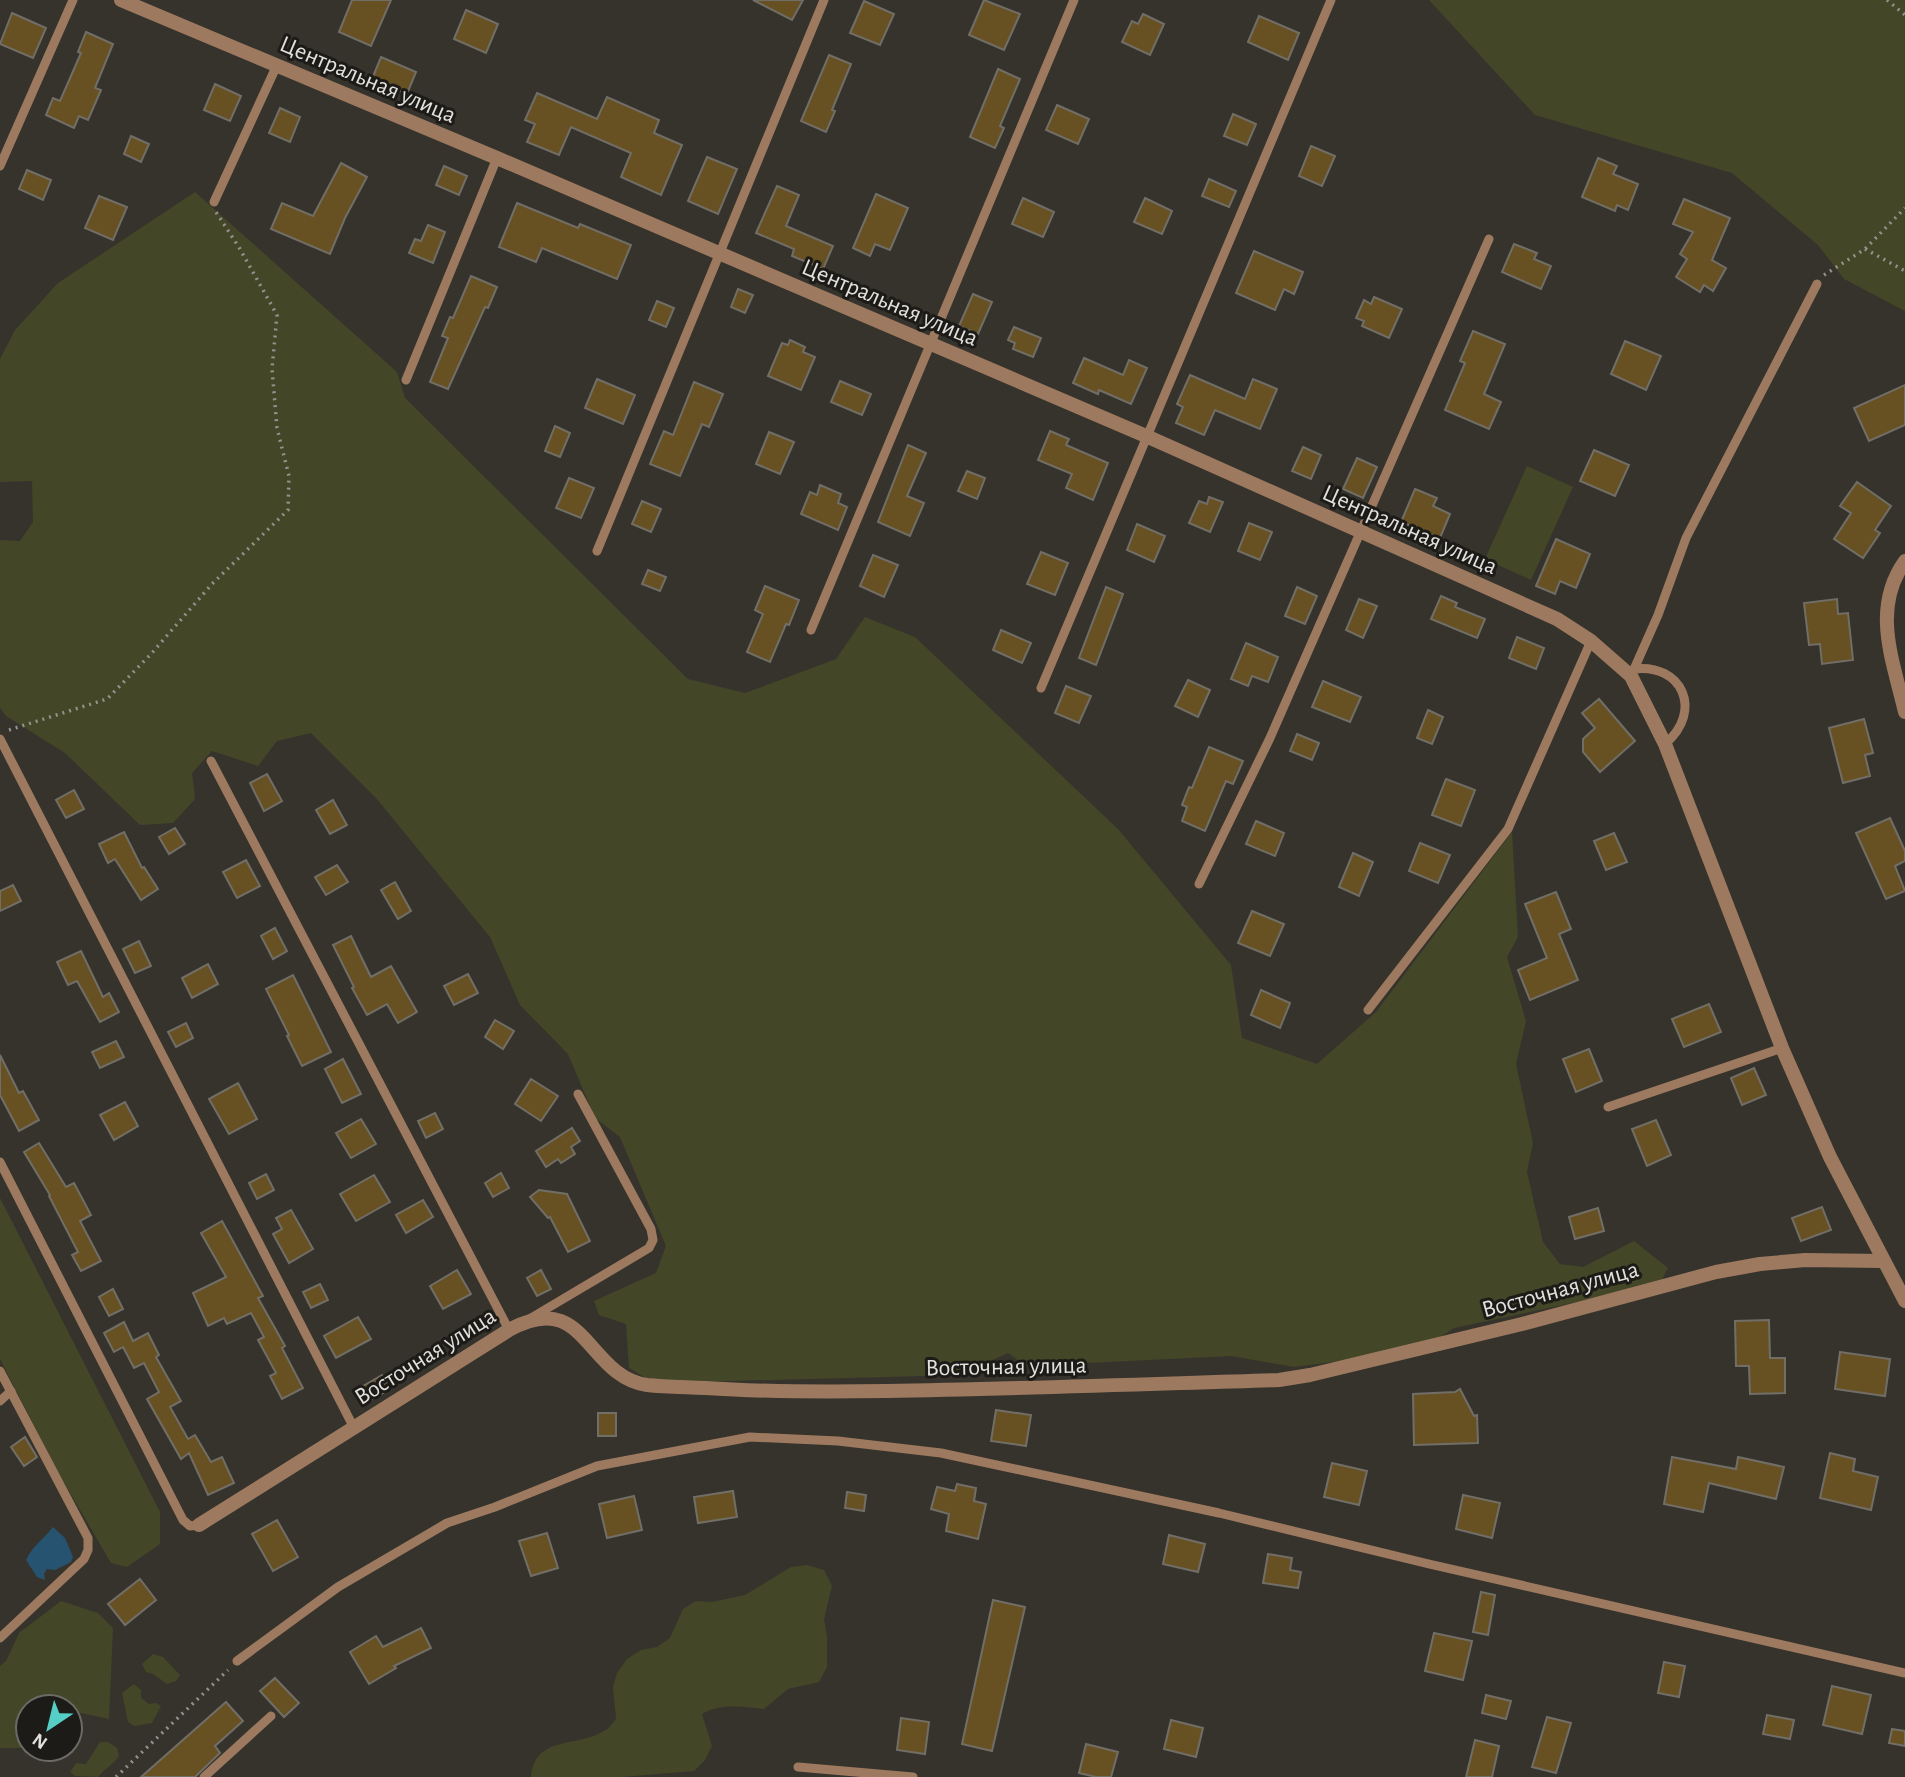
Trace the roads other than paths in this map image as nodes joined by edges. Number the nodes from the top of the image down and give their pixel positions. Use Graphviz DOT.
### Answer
graph roads {
  1 [pos="73,0"];
  2 [pos="121,0"];
  3 [pos="824,0"];
  4 [pos="1074,0"];
  5 [pos="1331,0"];
  6 [pos="277,65"];
  7 [pos="497,158"];
  8 [pos="0,166"];
  9 [pos="214,202"];
  10 [pos="1489,239"];
  11 [pos="719,254"];
  12 [pos="1817,284"];
  13 [pos="932,344"];
  14 [pos="406,380"];
  15 [pos="1146,436"];
  16 [pos="1362,532"];
  17 [pos="597,551"];
  18 [pos="1905,561"];
  19 [pos="811,630"];
  20 [pos="1591,641"];
  21 [pos="1630,673"];
  22 [pos="1041,688"];
  23 [pos="1905,712"];
  24 [pos="0,740"];
  25 [pos="1664,744"];
  26 [pos="211,761"];
  27 [pos="1199,884"];
  28 [pos="1368,1010"];
  29 [pos="1782,1048"];
  30 [pos="578,1094"];
  31 [pos="1608,1107"];
  32 [pos="0,1162"];
  33 [pos="1883,1261"];
  34 [pos="1905,1301"];
  35 [pos="523,1322"];
  36 [pos="509,1330"];
  37 [pos="0,1371"];
  38 [pos="11,1391"];
  39 [pos="0,1401"];
  40 [pos="354,1428"];
  41 [pos="199,1525"];
  42 [pos="0,1638"];
  43 [pos="237,1661"];
  44 [pos="1905,1673"];
  45 [pos="271,1716"];
  46 [pos="798,1767"];
  47 [pos="204,1777"];
  48 [pos="914,1777"];
  1 -- 8 [label="lane"];
  2 -- 6 [label="street, Центральная улица"];
  3 -- 11 [label="lane"];
  4 -- 13 [label="lane"];
  5 -- 15 [label="lane"];
  6 -- 7 [label="street, Центральная улица"];
  6 -- 9 [label="lane"];
  7 -- 11 [label="street, Центральная улица"];
  7 -- 14 [label="lane"];
  10 -- 16 [label="lane"];
  11 -- 13 [label="street, Центральная улица"];
  11 -- 17 [label="lane"];
  12 -- 21 [label="lane"];
  13 -- 15 [label="street, Центральная улица"];
  13 -- 19 [label="lane"];
  15 -- 16 [label="street, Центральная улица"];
  15 -- 22 [label="lane"];
  16 -- 20 [label="street, Центральная улица"];
  16 -- 27 [label="lane"];
  18 -- 23 [label="street"];
  20 -- 21 [label="street, Центральная улица"];
  20 -- 28 [label="lane"];
  21 -- 25 [label="street"];
  21 -- 25 [label="lane"];
  24 -- 40 [label="lane"];
  25 -- 29 [label="street"];
  26 -- 36 [label="lane"];
  29 -- 31 [label="lane"];
  29 -- 33 [label="street"];
  30 -- 35 [label="lane"];
  32 -- 41 [label="lane"];
  33 -- 34 [label="street"];
  33 -- 35 [label="street, Восточная улица"];
  35 -- 36 [label="street, Восточная улица"];
  36 -- 40 [label="street, Восточная улица"];
  37 -- 38 [label="lane"];
  38 -- 39 [label="lane"];
  38 -- 42 [label="lane"];
  40 -- 41 [label="street, Восточная улица"];
  43 -- 44 [label="lane"];
  45 -- 47 [label="lane"];
  46 -- 48 [label="lane"];
}
